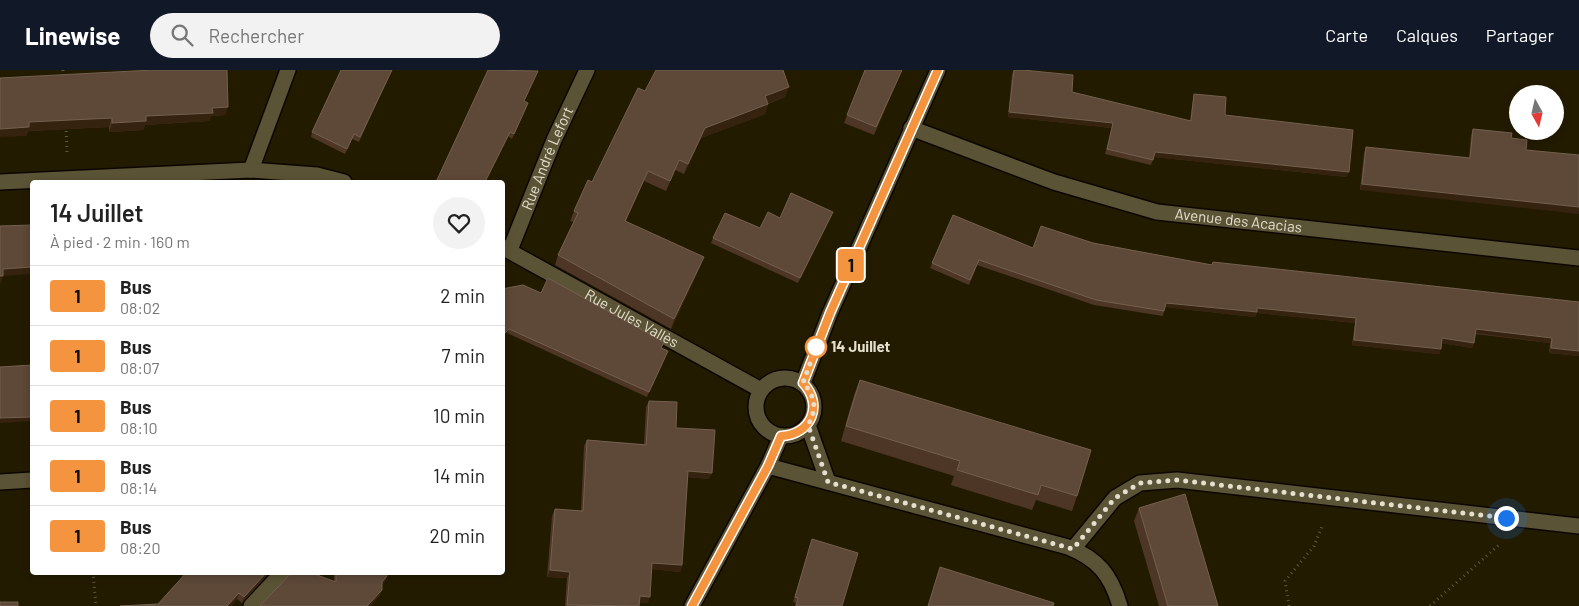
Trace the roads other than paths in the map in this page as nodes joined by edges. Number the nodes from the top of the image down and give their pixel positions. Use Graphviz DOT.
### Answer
graph roads {
  1 [pos="288,70"];
  2 [pos="587,70"];
  3 [pos="938,70"];
  4 [pos="911,128"];
  5 [pos="251,170"];
  6 [pos="45,180"];
  7 [pos="336,180"];
  8 [pos="30,181"];
  9 [pos="0,182"];
  10 [pos="506,248"];
  11 [pos="1579,258"];
  12 [pos="803,383"];
  13 [pos="761,390"];
  14 [pos="808,425"];
  15 [pos="781,436"];
  16 [pos="768,466"];
  17 [pos="30,480"];
  18 [pos="0,482"];
  19 [pos="828,482"];
  20 [pos="1579,526"];
  21 [pos="1073,549"];
  22 [pos="280,575"];
  23 [pos="251,606"];
  24 [pos="692,606"];
  25 [pos="1120,606"];
  1 -- 5 [label="street"];
  2 -- 10 [label="street, Rue André Lefort"];
  3 -- 4 [label="street"];
  4 -- 11 [label="street, Avenue des Acacias"];
  4 -- 12 [label="street"];
  5 -- 6 [label="street"];
  5 -- 7 [label="street"];
  8 -- 9 [label="street"];
  10 -- 13 [label="street, Rue Jules Vallès"];
  12 -- 13 [label="street"];
  12 -- 14 [label="street"];
  13 -- 15 [label="street"];
  14 -- 15 [label="street"];
  14 -- 19 [label="street"];
  15 -- 16 [label="street"];
  16 -- 19 [label="street"];
  16 -- 24 [label="street"];
  17 -- 18 [label="street"];
  19 -- 21 [label="street"];
  20 -- 21 [label="street"];
  21 -- 25 [label="street"];
  22 -- 23 [label="street"];
}
